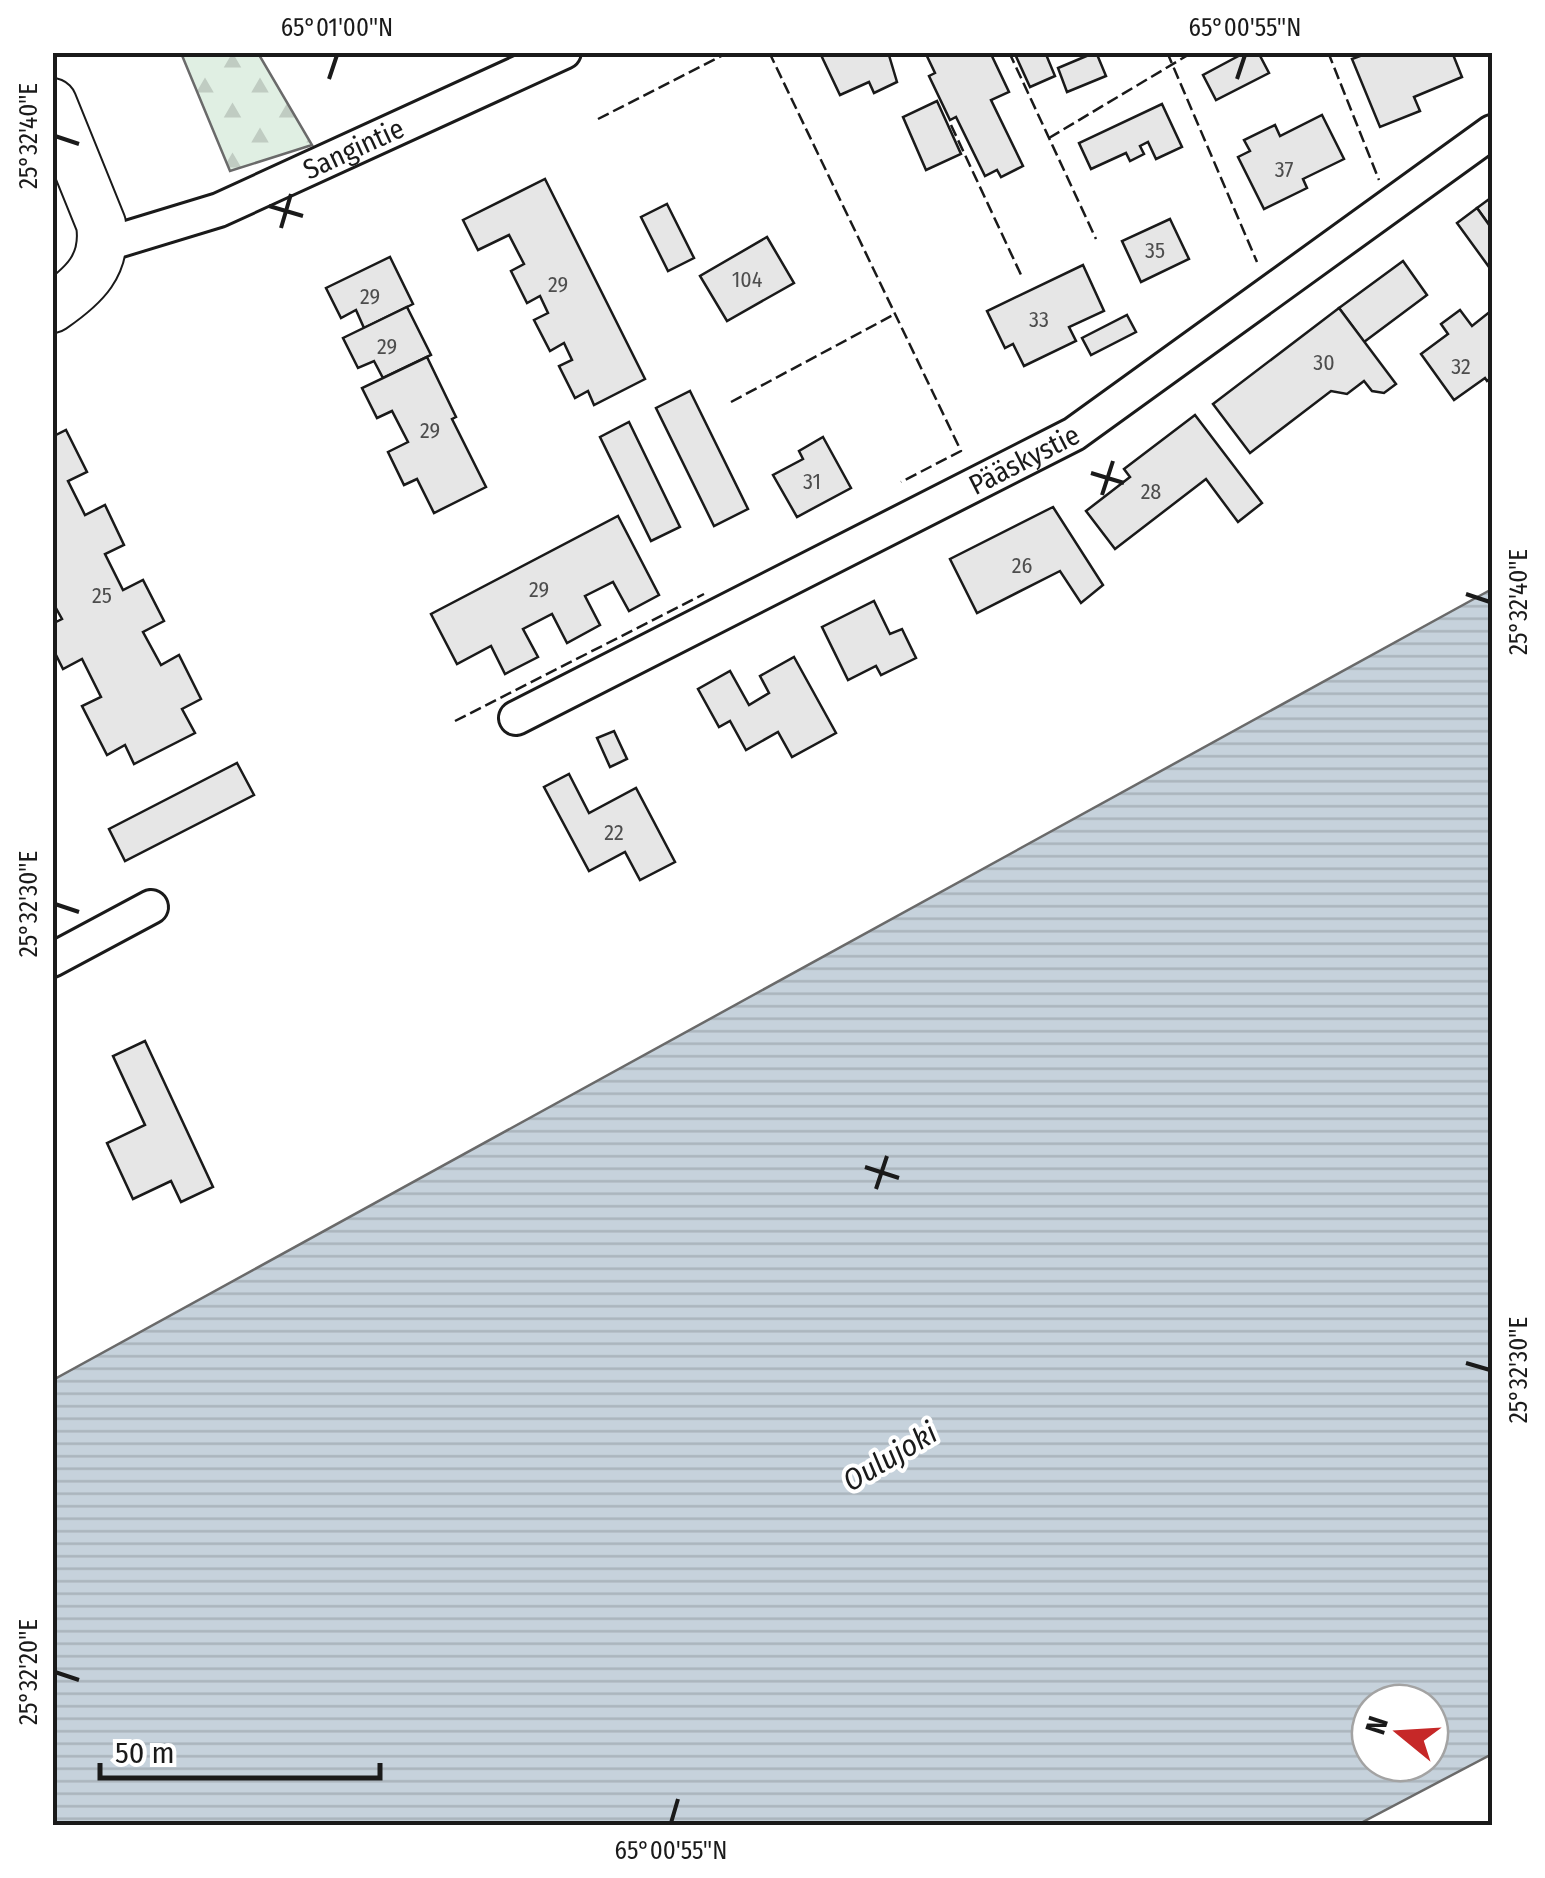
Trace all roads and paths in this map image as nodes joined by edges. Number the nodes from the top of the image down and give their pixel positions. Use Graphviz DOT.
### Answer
graph roads {
  1 [pos="564,52"];
  2 [pos="52,103"];
  3 [pos="1492,132"];
  4 [pos="104,245"];
  5 [pos="52,308"];
  6 [pos="516,718"];
  7 [pos="151,907"];
  8 [pos="52,960"];
  1 -- 4 [label="street, Sangintie"];
  2 -- 4 [label="street"];
  3 -- 6 [label="street, Pääskystie"];
  4 -- 5 [label="street"];
  7 -- 8 [label="street"];
}
